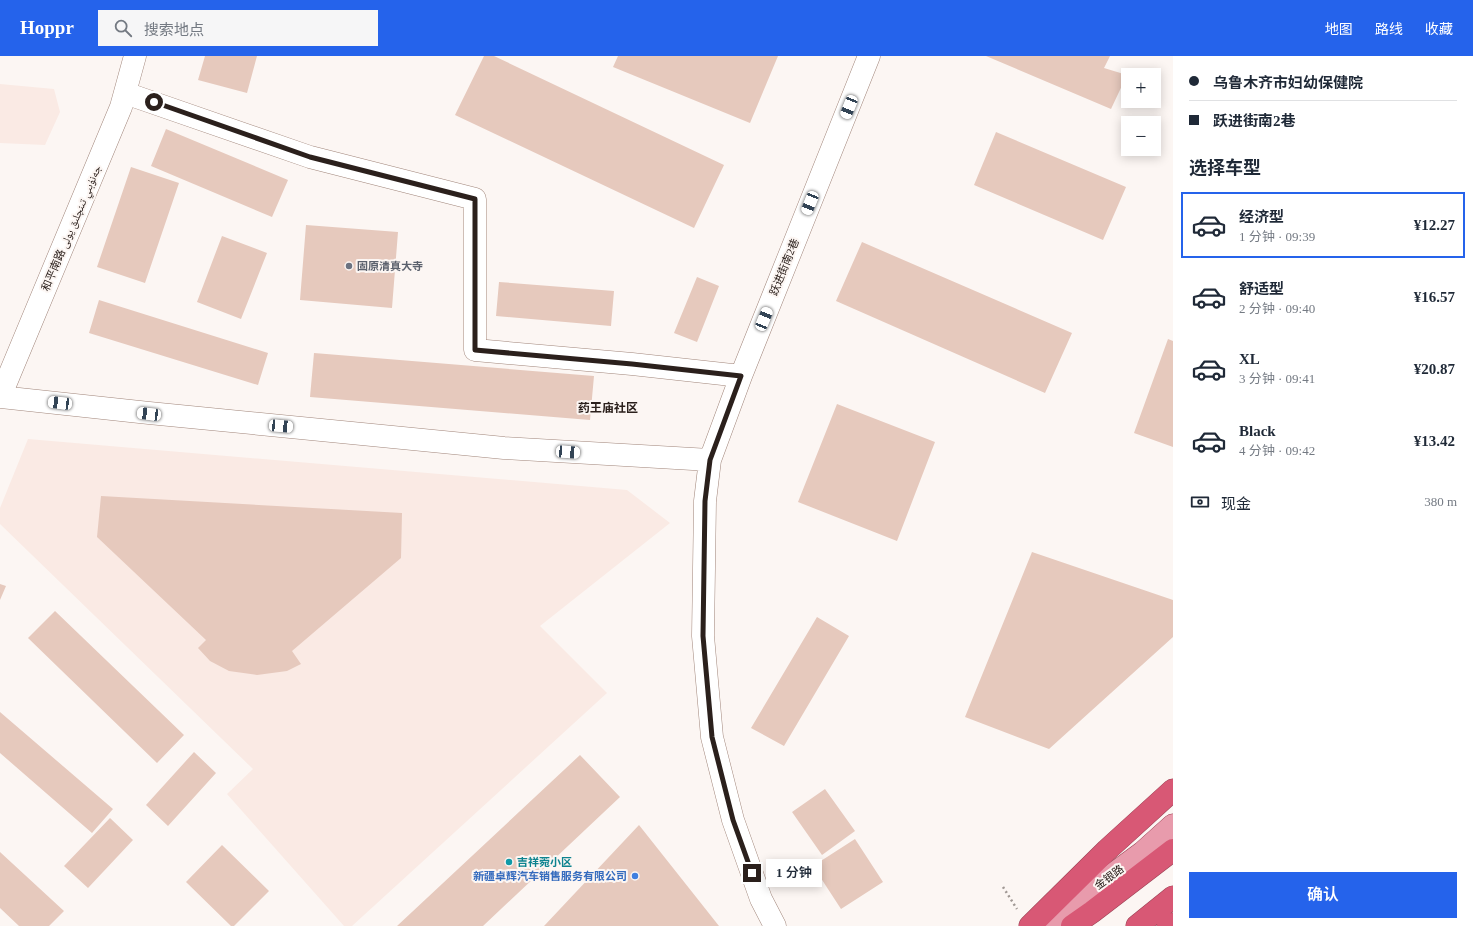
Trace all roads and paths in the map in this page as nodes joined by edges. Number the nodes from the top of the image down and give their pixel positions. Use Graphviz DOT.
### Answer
graph roads {
  1 [pos="135,56"];
  2 [pos="870,56"];
  3 [pos="125,93"];
  4 [pos="741,376"];
  5 [pos="0,397"];
  6 [pos="710,460"];
  7 [pos="1173,790"];
  8 [pos="1173,825"];
  9 [pos="1173,850"];
  10 [pos="1173,897"];
  11 [pos="1173,924"];
  12 [pos="774,926"];
  13 [pos="1030,926"];
  14 [pos="1043,926"];
  15 [pos="1072,926"];
  16 [pos="1136,926"];
  17 [pos="1168,926"];
  1 -- 3 [label="street, 和平南路 جەنۇبىي تىنچلىق يولى"];
  2 -- 4 [label="street, 跃进街南2巷"];
  3 -- 4 [label="street"];
  3 -- 5 [label="street, 和平南路 جەنۇبىي تىنچلىق يولى"];
  4 -- 6 [label="street, 跃进街南2巷"];
  5 -- 6 [label="street"];
  6 -- 12 [label="street, 跃进街南2巷"];
  7 -- 13 [label="highway"];
  8 -- 14 [label="main road, 金银路"];
  9 -- 15 [label="highway"];
  10 -- 16 [label="highway"];
  11 -- 17 [label="highway"];
}
